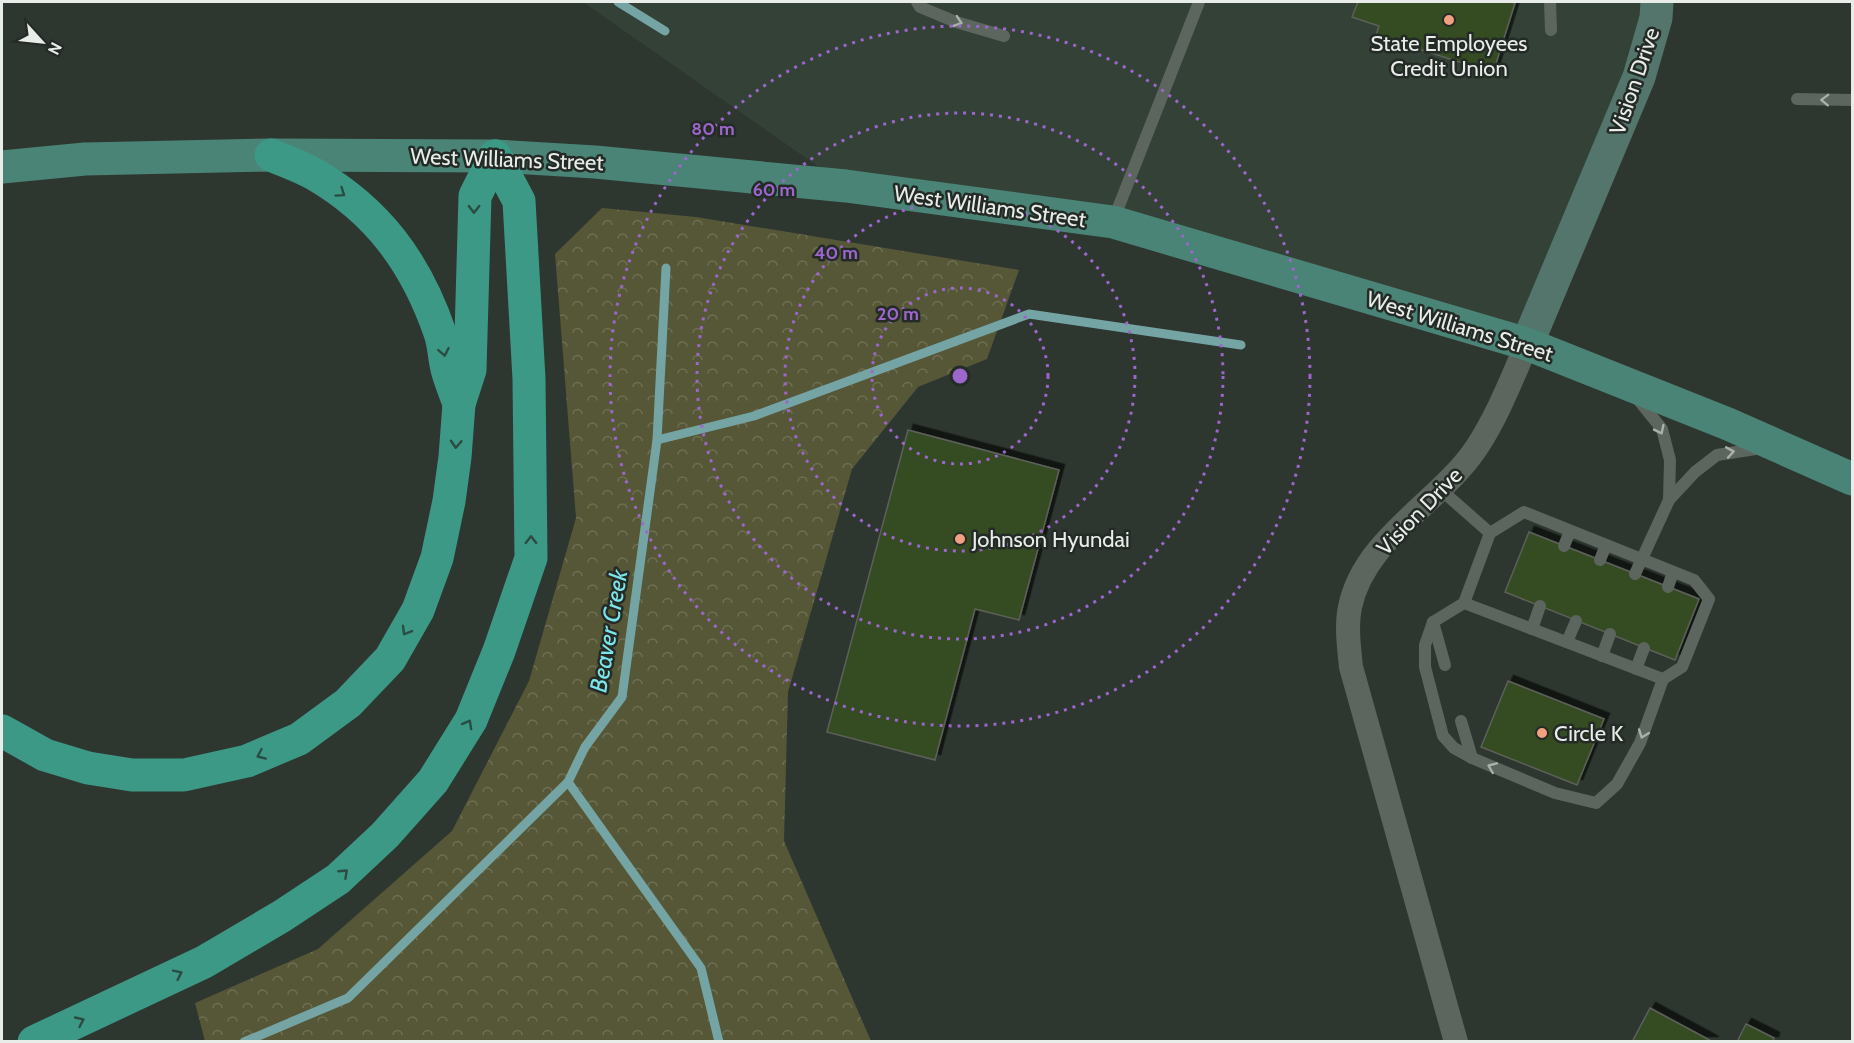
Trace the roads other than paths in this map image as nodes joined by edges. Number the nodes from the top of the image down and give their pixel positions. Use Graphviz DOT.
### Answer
graph roads {
  1 [pos="917,2"];
  2 [pos="1199,2"];
  3 [pos="1550,2"];
  4 [pos="1657,2"];
  5 [pos="1551,30"];
  6 [pos="1004,36"];
  7 [pos="1797,99"];
  8 [pos="1852,100"];
  9 [pos="271,155"];
  10 [pos="495,156"];
  11 [pos="2,167"];
  12 [pos="1113,222"];
  13 [pos="1527,344"];
  14 [pos="1626,383"];
  15 [pos="459,404"];
  16 [pos="1778,446"];
  17 [pos="1852,479"];
  18 [pos="1440,489"];
  19 [pos="1669,500"];
  20 [pos="1570,531"];
  21 [pos="1490,533"];
  22 [pos="1606,545"];
  23 [pos="1564,546"];
  24 [pos="1600,560"];
  25 [pos="1643,560"];
  26 [pos="1673,572"];
  27 [pos="1635,574"];
  28 [pos="1668,587"];
  29 [pos="1464,603"];
  30 [pos="1540,606"];
  31 [pos="1576,621"];
  32 [pos="1433,622"];
  33 [pos="1532,629"];
  34 [pos="1610,634"];
  35 [pos="1567,642"];
  36 [pos="1644,648"];
  37 [pos="1602,656"];
  38 [pos="1445,665"];
  39 [pos="1636,669"];
  40 [pos="1663,679"];
  41 [pos="1461,721"];
  42 [pos="2,731"];
  43 [pos="1472,758"];
  44 [pos="34,1041"];
  45 [pos="1456,1041"];
  1 -- 6 [label="lane, one-way"];
  2 -- 12 [label="lane"];
  3 -- 5 [label="lane"];
  4 -- 13 [label="street, Vision Drive"];
  8 -- 7 [label="lane, one-way"];
  9 -- 10 [label="main road, West Williams Street"];
  9 -- 11 [label="main road, West Williams Street"];
  9 -- 15 [label="highway, one-way"];
  10 -- 12 [label="main road, West Williams Street"];
  10 -- 15 [label="highway, one-way"];
  44 -- 10 [label="highway, one-way"];
  12 -- 13 [label="main road, West Williams Street"];
  13 -- 14 [label="main road, West Williams Street"];
  13 -- 18 [label="street, Vision Drive"];
  14 -- 16 [label="main road, West Williams Street"];
  14 -- 19 [label="lane, one-way"];
  15 -- 42 [label="highway, one-way"];
  16 -- 17 [label="main road, West Williams Street"];
  19 -- 16 [label="lane, one-way"];
  18 -- 21 [label="lane"];
  18 -- 45 [label="street, Vision Drive"];
  19 -- 25 [label="lane"];
  20 -- 21 [label="lane"];
  20 -- 22 [label="lane"];
  20 -- 23 [label="lane"];
  21 -- 29 [label="lane"];
  22 -- 24 [label="lane"];
  22 -- 25 [label="lane"];
  25 -- 26 [label="lane"];
  25 -- 27 [label="lane"];
  26 -- 28 [label="lane"];
  26 -- 40 [label="lane"];
  29 -- 32 [label="lane"];
  29 -- 33 [label="lane"];
  30 -- 33 [label="lane"];
  31 -- 35 [label="lane"];
  32 -- 38 [label="lane"];
  32 -- 43 [label="lane"];
  33 -- 35 [label="lane"];
  34 -- 37 [label="lane"];
  35 -- 37 [label="lane"];
  36 -- 39 [label="lane"];
  37 -- 39 [label="lane"];
  39 -- 40 [label="lane"];
  40 -- 43 [label="lane, one-way"];
  41 -- 43 [label="lane"];
}
